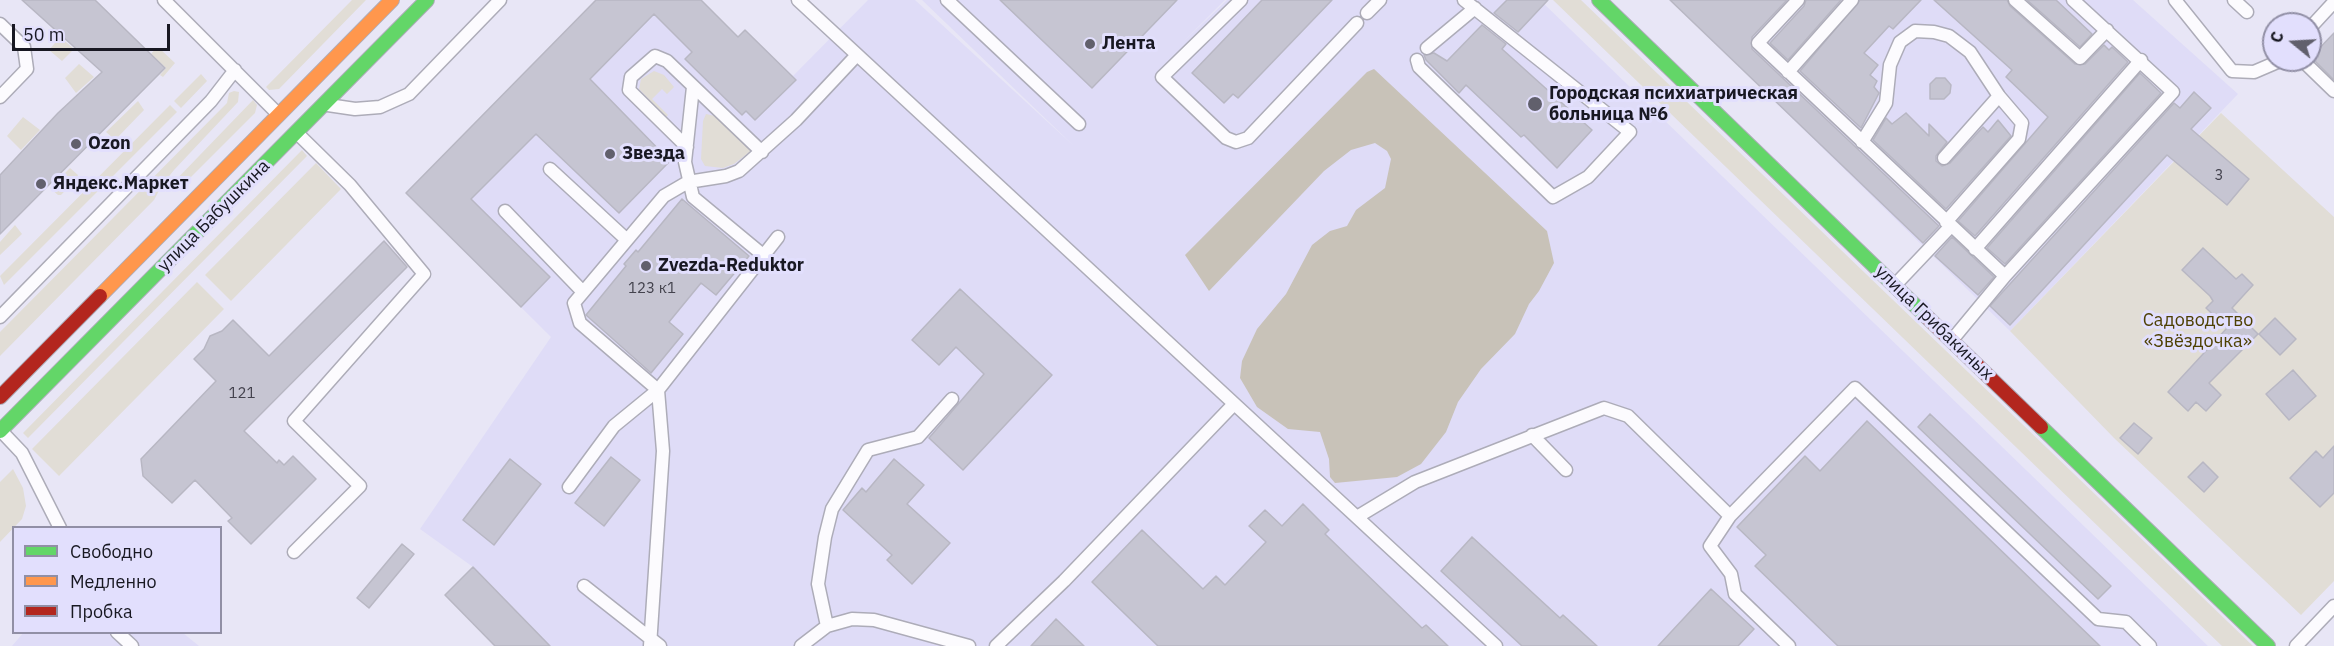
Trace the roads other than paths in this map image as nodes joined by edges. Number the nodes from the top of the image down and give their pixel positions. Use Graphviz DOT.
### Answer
graph roads {
  1 [pos="164,0"];
  2 [pos="392,0"];
  3 [pos="427,0"];
  4 [pos="500,0"];
  5 [pos="798,0"];
  6 [pos="947,0"];
  7 [pos="1241,0"];
  8 [pos="1380,0"];
  9 [pos="1464,0"];
  10 [pos="1599,0"];
  11 [pos="1798,0"];
  12 [pos="1852,0"];
  13 [pos="2015,0"];
  14 [pos="2073,0"];
  15 [pos="2175,0"];
  16 [pos="2234,0"];
  17 [pos="2334,2"];
  18 [pos="1475,8"];
  19 [pos="2247,12"];
  20 [pos="1367,13"];
  21 [pos="2322,15"];
  22 [pos="1357,23"];
  23 [pos="0,24"];
  24 [pos="2107,30"];
  25 [pos="1427,48"];
  26 [pos="856,56"];
  27 [pos="1417,60"];
  28 [pos="2141,60"];
  29 [pos="2262,69"];
  30 [pos="236,70"];
  31 [pos="1788,72"];
  32 [pos="2314,72"];
  33 [pos="693,87"];
  34 [pos="2334,91"];
  35 [pos="1999,96"];
  36 [pos="0,97"];
  37 [pos="323,104"];
  38 [pos="279,115"];
  39 [pos="1079,124"];
  40 [pos="297,132"];
  41 [pos="1862,142"];
  42 [pos="687,147"];
  43 [pos="762,152"];
  44 [pos="1944,158"];
  45 [pos="550,169"];
  46 [pos="688,182"];
  47 [pos="505,211"];
  48 [pos="1948,224"];
  49 [pos="778,237"];
  50 [pos="627,240"];
  51 [pos="1975,249"];
  52 [pos="763,255"];
  53 [pos="2005,276"];
  54 [pos="1894,285"];
  55 [pos="583,292"];
  56 [pos="0,317"];
  57 [pos="1952,340"];
  58 [pos="658,390"];
  59 [pos="0,396"];
  60 [pos="951,399"];
  61 [pos="1234,404"];
  62 [pos="0,430"];
  63 [pos="1532,435"];
  64 [pos="1566,470"];
  65 [pos="569,487"];
  66 [pos="1730,516"];
  67 [pos="1357,517"];
  68 [pos="59,526"];
  69 [pos="294,552"];
  70 [pos="584,586"];
  71 [pos="2334,606"];
  72 [pos="827,626"];
  73 [pos="118,634"];
  74 [pos="926,634"];
  75 [pos="654,644"];
  76 [pos="132,646"];
  77 [pos="801,646"];
  78 [pos="939,646"];
  79 [pos="969,646"];
  80 [pos="996,646"];
  81 [pos="1496,646"];
  82 [pos="1789,646"];
  83 [pos="2150,646"];
  84 [pos="2268,646"];
  85 [pos="2296,646"];
  1 -- 30 [label="lane"];
  2 -- 38 [label="main road, улица Бабушкина"];
  3 -- 37 [label="main road, улица Бабушкина"];
  4 -- 37 [label="lane"];
  5 -- 26 [label="lane"];
  6 -- 39 [label="lane"];
  7 -- 22 [label="lane"];
  8 -- 20 [label="lane"];
  9 -- 18 [label="lane"];
  10 -- 54 [label="main road, улица Грибакиных"];
  11 -- 31 [label="lane"];
  12 -- 31 [label="lane"];
  13 -- 24 [label="lane"];
  14 -- 24 [label="lane"];
  15 -- 29 [label="lane"];
  16 -- 19 [label="lane"];
  17 -- 21 [label="lane"];
  18 -- 25 [label="lane"];
  18 -- 27 [label="lane"];
  23 -- 36 [label="lane"];
  24 -- 28 [label="lane"];
  26 -- 43 [label="lane"];
  26 -- 61 [label="lane"];
  28 -- 51 [label="lane"];
  28 -- 53 [label="lane"];
  30 -- 38 [label="lane"];
  30 -- 56 [label="lane"];
  31 -- 41 [label="lane"];
  32 -- 34 [label="lane"];
  33 -- 42 [label="lane"];
  33 -- 42 [label="lane"];
  33 -- 43 [label="lane"];
  35 -- 41 [label="lane"];
  35 -- 44 [label="lane"];
  35 -- 48 [label="lane"];
  37 -- 40 [label="main road, улица Бабушкина"];
  38 -- 40 [label="lane"];
  38 -- 59 [label="main road, улица Бабушкина"];
  40 -- 62 [label="main road, улица Бабушкина"];
  40 -- 69 [label="lane"];
  41 -- 48 [label="lane"];
  42 -- 46 [label="lane"];
  43 -- 46 [label="lane"];
  45 -- 50 [label="lane"];
  46 -- 50 [label="lane"];
  46 -- 52 [label="lane"];
  47 -- 55 [label="lane"];
  48 -- 51 [label="lane"];
  48 -- 54 [label="lane"];
  49 -- 52 [label="lane"];
  50 -- 55 [label="lane"];
  51 -- 53 [label="lane"];
  52 -- 58 [label="lane"];
  53 -- 57 [label="lane"];
  54 -- 57 [label="main road, улица Грибакиных"];
  55 -- 58 [label="lane"];
  57 -- 84 [label="main road, улица Грибакиных"];
  58 -- 65 [label="lane"];
  58 -- 75 [label="lane"];
  60 -- 72 [label="lane"];
  61 -- 67 [label="lane"];
  61 -- 80 [label="lane"];
  62 -- 68 [label="lane"];
  63 -- 64 [label="lane"];
  63 -- 66 [label="lane"];
  63 -- 67 [label="lane"];
  66 -- 82 [label="lane"];
  66 -- 83 [label="lane"];
  67 -- 81 [label="lane"];
  70 -- 75 [label="lane"];
  71 -- 85 [label="lane"];
  72 -- 74 [label="lane"];
  72 -- 77 [label="lane"];
  73 -- 76 [label="lane"];
  74 -- 78 [label="lane"];
  74 -- 79 [label="lane"];
}
